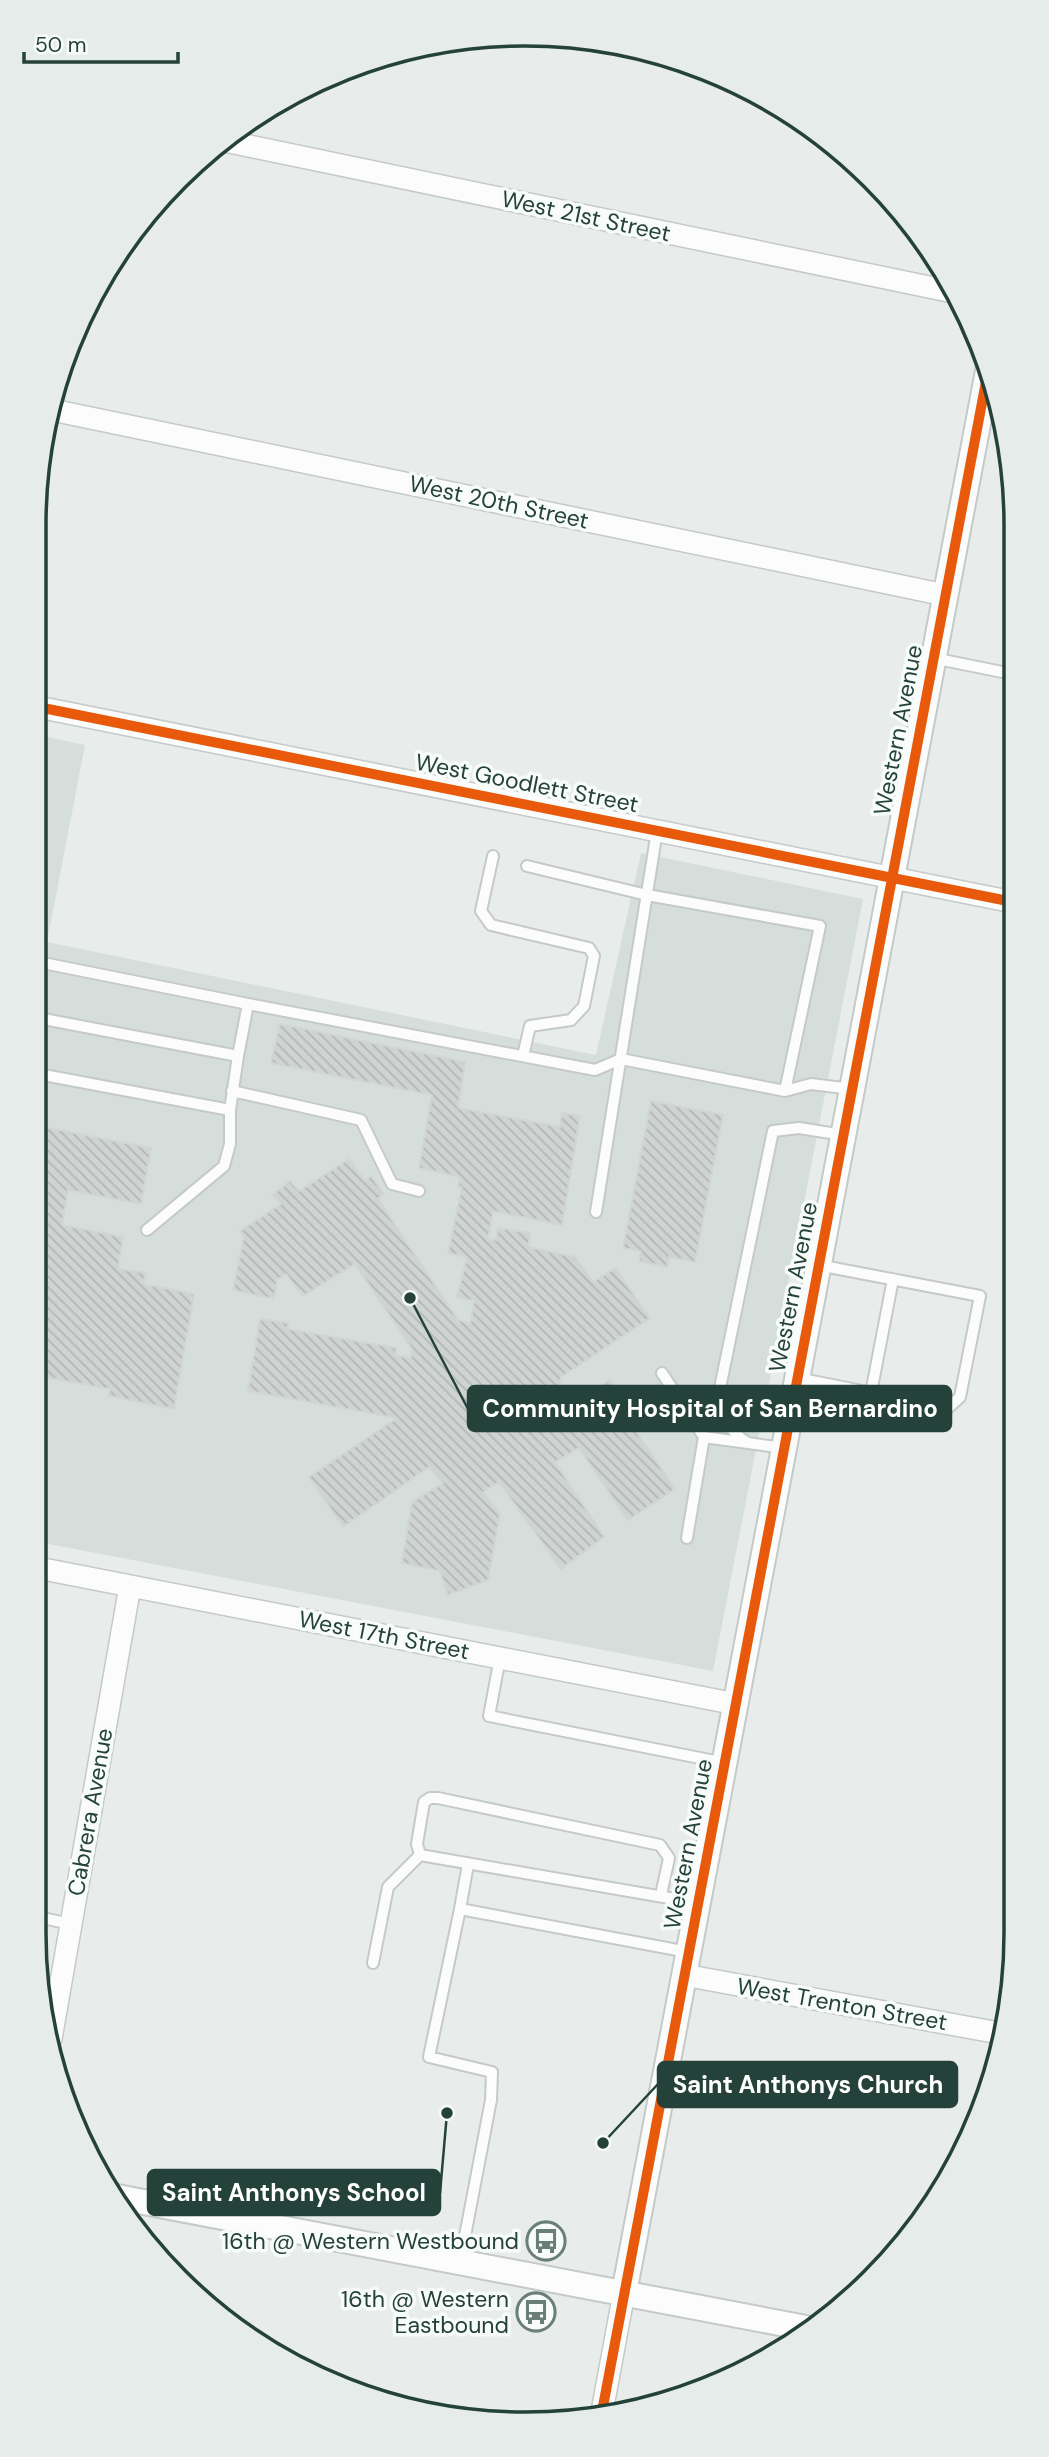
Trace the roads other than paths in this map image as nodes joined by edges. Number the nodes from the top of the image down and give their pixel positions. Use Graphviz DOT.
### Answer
graph roads {
  1 [pos="234,143"];
  2 [pos="941,290"];
  3 [pos="984,391"];
  4 [pos="60,412"];
  5 [pos="945,595"];
  6 [pos="933,658"];
  7 [pos="1004,672"];
  8 [pos="46,709"];
  9 [pos="657,831"];
  10 [pos="493,856"];
  11 [pos="527,866"];
  12 [pos="891,880"];
  13 [pos="647,895"];
  14 [pos="1004,900"];
  15 [pos="46,964"];
  16 [pos="248,1004"];
  17 [pos="46,1019"];
  18 [pos="238,1056"];
  19 [pos="523,1056"];
  20 [pos="621,1059"];
  21 [pos="46,1075"];
  22 [pos="852,1089"];
  23 [pos="232,1091"];
  24 [pos="785,1091"];
  25 [pos="230,1110"];
  26 [pos="843,1135"];
  27 [pos="419,1191"];
  28 [pos="596,1212"];
  29 [pos="147,1230"];
  30 [pos="818,1265"];
  31 [pos="893,1279"];
  32 [pos="662,1373"];
  33 [pos="797,1378"];
  34 [pos="871,1393"];
  35 [pos="704,1437"];
  36 [pos="748,1443"];
  37 [pos="784,1448"];
  38 [pos="687,1538"];
  39 [pos="46,1570"];
  40 [pos="130,1586"];
  41 [pos="500,1658"];
  42 [pos="736,1704"];
  43 [pos="724,1763"];
  44 [pos="420,1855"];
  45 [pos="468,1864"];
  46 [pos="661,1895"];
  47 [pos="698,1903"];
  48 [pos="460,1909"];
  49 [pos="46,1919"];
  50 [pos="71,1924"];
  51 [pos="373,1963"];
  52 [pos="686,1964"];
  53 [pos="54,2021"];
  54 [pos="993,2032"];
  55 [pos="126,2199"];
  56 [pos="460,2262"];
  57 [pos="624,2293"];
  58 [pos="797,2326"];
  59 [pos="603,2404"];
  1 -- 2 [label="street, West 21st Street"];
  3 -- 5 [label="street, Western Avenue"];
  4 -- 5 [label="street, West 20th Street"];
  5 -- 6 [label="street, Western Avenue"];
  6 -- 7 [label="lane"];
  6 -- 12 [label="street, Western Avenue"];
  8 -- 9 [label="street, West Goodlett Street"];
  9 -- 12 [label="street, West Goodlett Street"];
  9 -- 13 [label="lane"];
  10 -- 19 [label="lane"];
  11 -- 13 [label="lane"];
  12 -- 14 [label="street, West Goodlett Street"];
  12 -- 22 [label="street, Western Avenue"];
  13 -- 20 [label="lane"];
  13 -- 24 [label="lane"];
  15 -- 16 [label="lane"];
  16 -- 18 [label="lane"];
  16 -- 19 [label="lane"];
  17 -- 18 [label="lane"];
  18 -- 23 [label="lane"];
  19 -- 20 [label="lane"];
  20 -- 24 [label="lane"];
  20 -- 28 [label="lane"];
  21 -- 25 [label="lane"];
  22 -- 24 [label="lane"];
  22 -- 26 [label="street, Western Avenue"];
  23 -- 25 [label="lane"];
  23 -- 27 [label="lane"];
  25 -- 29 [label="lane"];
  26 -- 30 [label="street, Western Avenue"];
  26 -- 36 [label="lane"];
  30 -- 31 [label="lane"];
  30 -- 33 [label="street, Western Avenue"];
  31 -- 34 [label="lane"];
  31 -- 34 [label="lane"];
  32 -- 35 [label="lane"];
  33 -- 34 [label="lane"];
  33 -- 37 [label="street, Western Avenue"];
  35 -- 36 [label="lane"];
  35 -- 38 [label="lane"];
  36 -- 37 [label="lane"];
  37 -- 42 [label="street, Western Avenue"];
  39 -- 40 [label="street, West 17th Street"];
  40 -- 41 [label="street, West 17th Street"];
  40 -- 50 [label="street, Cabrera Avenue"];
  41 -- 42 [label="street, West 17th Street"];
  41 -- 43 [label="lane"];
  42 -- 43 [label="street, Western Avenue"];
  43 -- 47 [label="street, Western Avenue"];
  44 -- 45 [label="lane"];
  44 -- 46 [label="lane"];
  44 -- 51 [label="lane"];
  45 -- 46 [label="lane"];
  45 -- 48 [label="lane"];
  46 -- 47 [label="lane"];
  47 -- 52 [label="street, Western Avenue"];
  48 -- 52 [label="lane"];
  48 -- 56 [label="lane"];
  49 -- 50 [label="lane"];
  50 -- 53 [label="street, Cabrera Avenue"];
  52 -- 54 [label="street, West Trenton Street"];
  52 -- 57 [label="street, Western Avenue"];
  55 -- 56 [label="street"];
  56 -- 57 [label="street"];
  57 -- 58 [label="street"];
  57 -- 59 [label="street, Western Avenue"];
}
